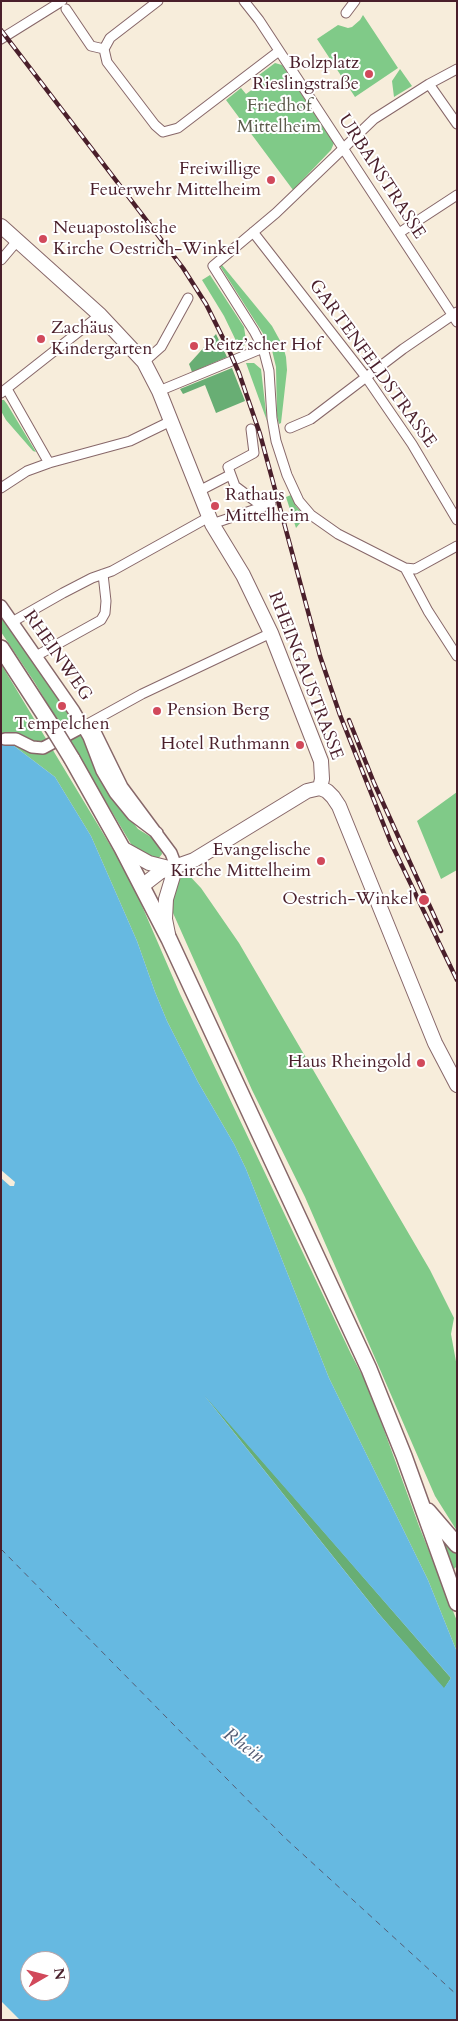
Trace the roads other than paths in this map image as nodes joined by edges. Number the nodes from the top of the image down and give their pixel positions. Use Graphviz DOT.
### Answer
graph roads {
  1 [pos="158,1"];
  2 [pos="244,1"];
  3 [pos="355,1"];
  4 [pos="64,5"];
  5 [pos="346,13"];
  6 [pos="1,39"];
  7 [pos="104,49"];
  8 [pos="279,51"];
  9 [pos="457,69"];
  10 [pos="429,84"];
  11 [pos="457,124"];
  12 [pos="343,148"];
  13 [pos="457,195"];
  14 [pos="1,226"];
  15 [pos="253,232"];
  16 [pos="399,233"];
  17 [pos="18,240"];
  18 [pos="1,260"];
  19 [pos="188,298"];
  20 [pos="100,315"];
  21 [pos="455,316"];
  22 [pos="262,348"];
  23 [pos="144,362"];
  24 [pos="366,377"];
  25 [pos="4,391"];
  26 [pos="159,391"];
  27 [pos="171,421"];
  28 [pos="290,428"];
  29 [pos="251,429"];
  30 [pos="49,463"];
  31 [pos="230,475"];
  32 [pos="1,488"];
  33 [pos="199,491"];
  34 [pos="211,520"];
  35 [pos="457,520"];
  36 [pos="457,546"];
  37 [pos="405,568"];
  38 [pos="104,574"];
  39 [pos="1,606"];
  40 [pos="12,622"];
  41 [pos="271,633"];
  42 [pos="1,648"];
  43 [pos="36,656"];
  44 [pos="457,656"];
  45 [pos="84,726"];
  46 [pos="5,739"];
  47 [pos="320,788"];
  48 [pos="122,848"];
  49 [pos="172,871"];
  50 [pos="142,886"];
  51 [pos="169,939"];
  52 [pos="457,1085"];
  53 [pos="419,1497"];
  54 [pos="457,1546"];
  55 [pos="457,1572"];
  56 [pos="450,1589"];
  57 [pos="457,1603"];
  1 -- 7 [label="street"];
  2 -- 8 [label="street, URBANSTRASSE"];
  3 -- 5 [label="street"];
  4 -- 6 [label="street"];
  4 -- 7 [label="street"];
  7 -- 8 [label="street"];
  8 -- 12 [label="street, URBANSTRASSE"];
  9 -- 10 [label="street"];
  10 -- 11 [label="street"];
  10 -- 12 [label="street"];
  12 -- 15 [label="street"];
  12 -- 16 [label="street, URBANSTRASSE"];
  13 -- 16 [label="street"];
  14 -- 17 [label="main road, RHEINGAUSTRASSE"];
  15 -- 22 [label="street"];
  15 -- 24 [label="street, GARTENFELDSTRASSE"];
  16 -- 21 [label="street, URBANSTRASSE"];
  17 -- 18 [label="street"];
  17 -- 20 [label="main road, RHEINGAUSTRASSE"];
  19 -- 23 [label="street"];
  20 -- 23 [label="main road, RHEINGAUSTRASSE"];
  20 -- 25 [label="street"];
  21 -- 24 [label="street"];
  22 -- 26 [label="street"];
  22 -- 37 [label="street"];
  23 -- 26 [label="main road, RHEINGAUSTRASSE"];
  24 -- 28 [label="street"];
  24 -- 35 [label="street, GARTENFELDSTRASSE"];
  25 -- 30 [label="street"];
  26 -- 27 [label="main road, RHEINGAUSTRASSE"];
  27 -- 30 [label="street"];
  27 -- 33 [label="main road, RHEINGAUSTRASSE"];
  29 -- 31 [label="street"];
  30 -- 32 [label="street"];
  31 -- 33 [label="street"];
  31 -- 34 [label="street"];
  33 -- 34 [label="main road, RHEINGAUSTRASSE"];
  34 -- 38 [label="street"];
  34 -- 41 [label="main road, RHEINGAUSTRASSE"];
  36 -- 37 [label="street"];
  37 -- 44 [label="street"];
  38 -- 40 [label="street"];
  38 -- 43 [label="street"];
  39 -- 40 [label="street, RHEINWEG"];
  40 -- 43 [label="street, RHEINWEG"];
  41 -- 45 [label="street"];
  41 -- 47 [label="main road, RHEINGAUSTRASSE"];
  42 -- 48 [label="main road, bridge"];
  43 -- 45 [label="street, RHEINWEG"];
  45 -- 46 [label="street"];
  45 -- 49 [label="street, RHEINWEG"];
  47 -- 49 [label="main road"];
  47 -- 52 [label="main road"];
  48 -- 49 [label="main road"];
  48 -- 50 [label="main road"];
  49 -- 50 [label="main road"];
  49 -- 51 [label="main road"];
  50 -- 51 [label="main road"];
  51 -- 53 [label="main road"];
  53 -- 54 [label="main road"];
  53 -- 56 [label="main road"];
  55 -- 56 [label="main road"];
  56 -- 57 [label="main road"];
}
